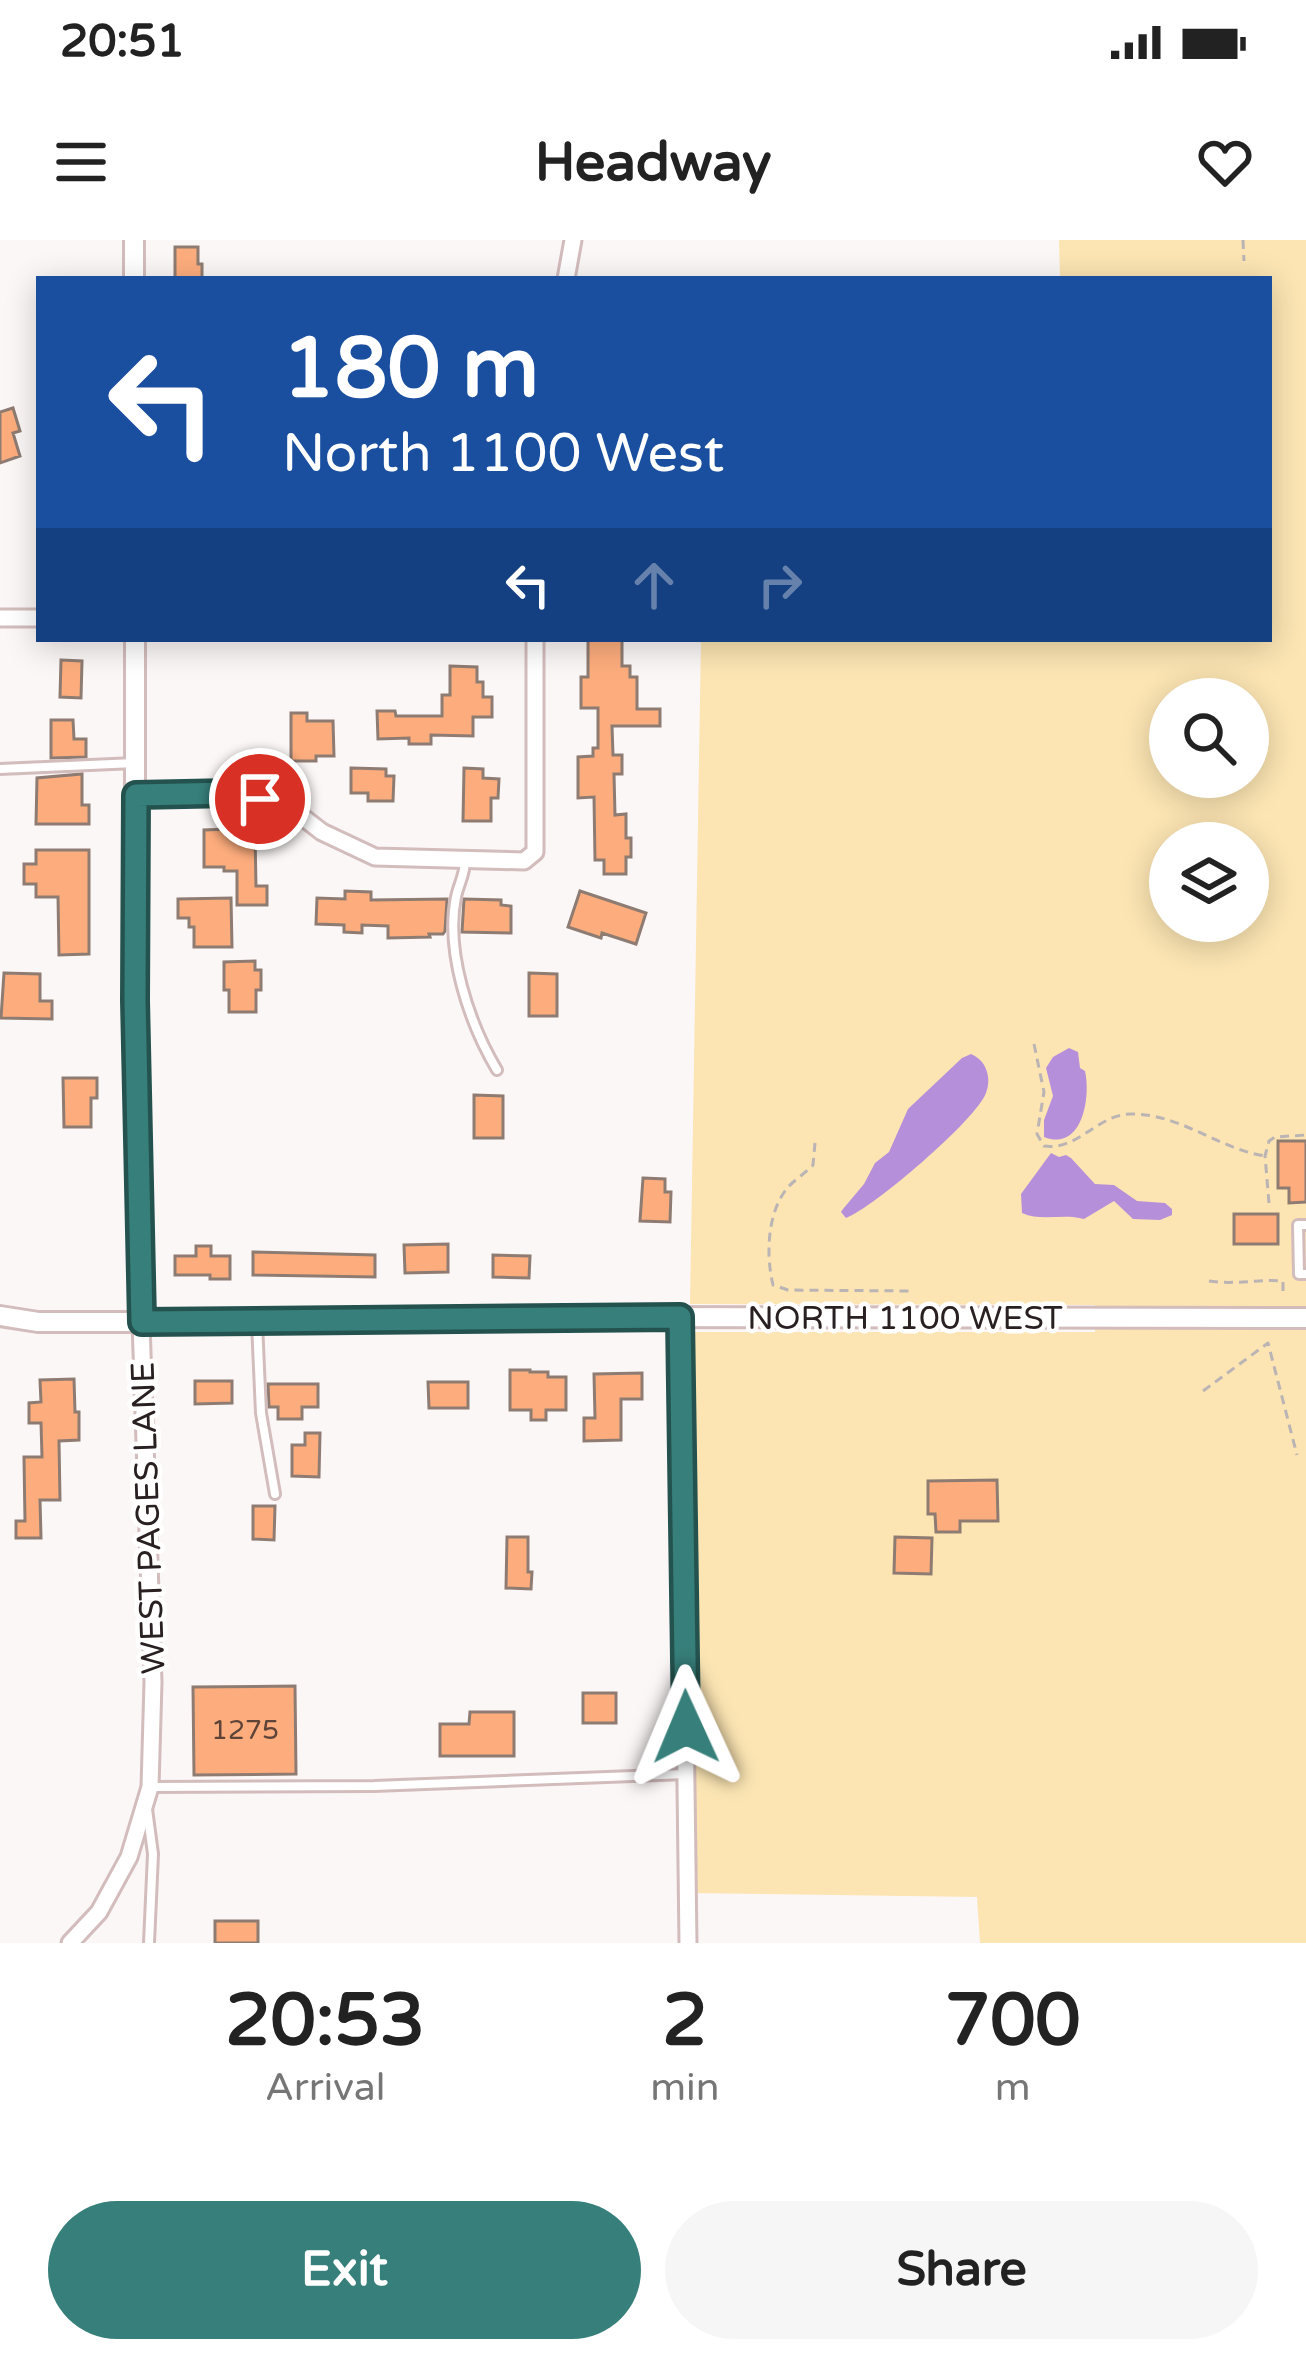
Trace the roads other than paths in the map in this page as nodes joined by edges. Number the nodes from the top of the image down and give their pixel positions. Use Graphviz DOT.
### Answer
graph roads {
  1 [pos="134,240"];
  2 [pos="573,240"];
  3 [pos="134,276"];
  4 [pos="567,276"];
  5 [pos="0,618"];
  6 [pos="36,618"];
  7 [pos="135,642"];
  8 [pos="535,642"];
  9 [pos="136,763"];
  10 [pos="0,769"];
  11 [pos="136,795"];
  12 [pos="465,860"];
  13 [pos="496,1070"];
  14 [pos="1306,1225"];
  15 [pos="1306,1274"];
  16 [pos="0,1316"];
  17 [pos="680,1317"];
  18 [pos="1306,1318"];
  19 [pos="257,1321"];
  20 [pos="142,1322"];
  21 [pos="275,1494"];
  22 [pos="686,1774"];
  23 [pos="148,1795"];
  24 [pos="70,1943"];
  25 [pos="149,1943"];
  26 [pos="688,1943"];
  1 -- 3 [label="street"];
  2 -- 4 [label="street"];
  5 -- 6 [label="street"];
  7 -- 9 [label="street, WEST PAGES LANE"];
  8 -- 12 [label="street"];
  9 -- 10 [label="lane"];
  9 -- 11 [label="street, WEST PAGES LANE"];
  11 -- 12 [label="street"];
  11 -- 20 [label="street, WEST PAGES LANE"];
  12 -- 13 [label="lane"];
  14 -- 15 [label="lane"];
  16 -- 20 [label="street, NORTH 1100 WEST"];
  17 -- 18 [label="street, NORTH 1100 WEST"];
  17 -- 19 [label="street, NORTH 1100 WEST"];
  17 -- 22 [label="street"];
  19 -- 20 [label="street, NORTH 1100 WEST"];
  19 -- 21 [label="lane"];
  20 -- 23 [label="street, WEST PAGES LANE"];
  22 -- 23 [label="lane"];
  22 -- 26 [label="street"];
  23 -- 24 [label="street, WEST PAGES LANE"];
  23 -- 25 [label="lane"];
}
